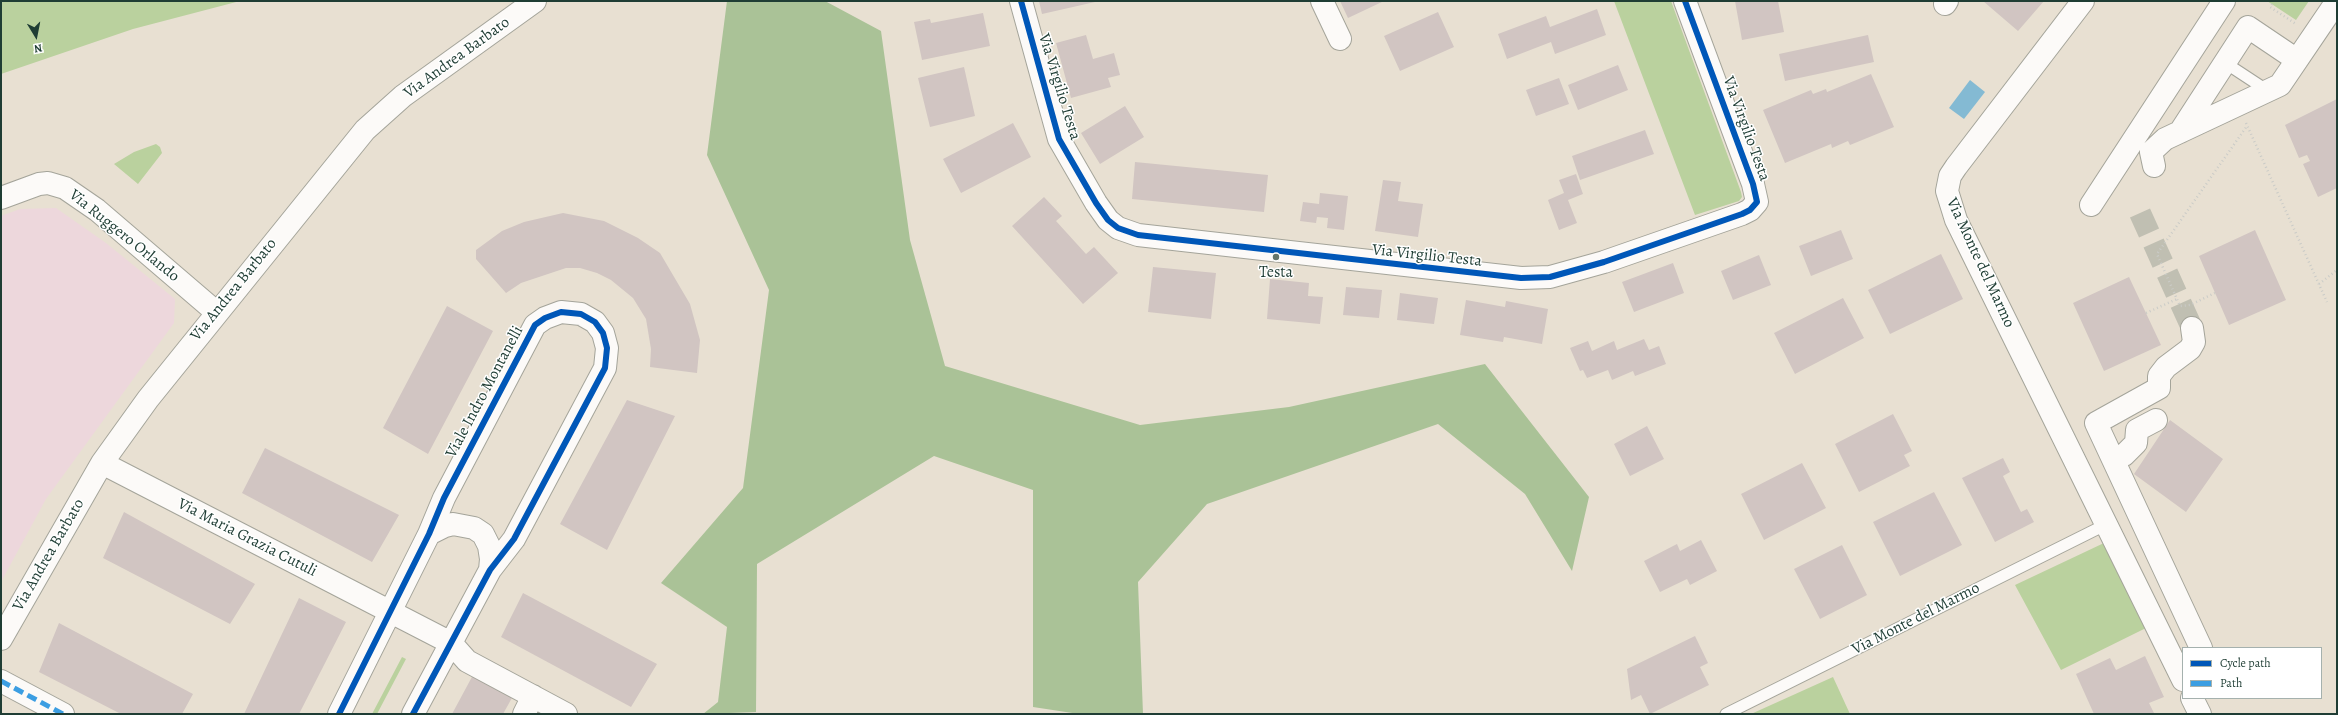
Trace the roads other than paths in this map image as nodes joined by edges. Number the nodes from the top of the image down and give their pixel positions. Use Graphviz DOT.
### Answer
graph roads {
  1 [pos="535,1"];
  2 [pos="1022,1"];
  3 [pos="1322,1"];
  4 [pos="1685,1"];
  5 [pos="2083,1"];
  6 [pos="2224,1"];
  7 [pos="2337,1"];
  8 [pos="1340,39"];
  9 [pos="2291,56"];
  10 [pos="2221,68"];
  11 [pos="2268,91"];
  12 [pos="2180,132"];
  13 [pos="2154,166"];
  14 [pos="1,198"];
  15 [pos="2091,205"];
  16 [pos="216,312"];
  17 [pos="2192,328"];
  18 [pos="2156,420"];
  19 [pos="2113,459"];
  20 [pos="102,463"];
  21 [pos="2107,524"];
  22 [pos="429,534"];
  23 [pos="490,570"];
  24 [pos="391,613"];
  25 [pos="1,639"];
  26 [pos="451,643"];
  27 [pos="2201,647"];
  28 [pos="2182,678"];
  29 [pos="1,681"];
  30 [pos="2192,699"];
  31 [pos="528,705"];
  32 [pos="63,714"];
  33 [pos="339,714"];
  34 [pos="413,714"];
  35 [pos="566,714"];
  36 [pos="1726,714"];
  37 [pos="2200,714"];
  1 -- 16 [label="street, Via Andrea Barbato"];
  2 -- 4 [label="street, Via Virgilio Testa"];
  3 -- 8 [label="street"];
  5 -- 21 [label="street, Via Monte del Marmo"];
  6 -- 15 [label="street"];
  7 -- 9 [label="street"];
  9 -- 10 [label="street"];
  9 -- 11 [label="street"];
  10 -- 11 [label="lane"];
  10 -- 12 [label="street"];
  11 -- 12 [label="street"];
  12 -- 13 [label="street"];
  14 -- 16 [label="street, Via Ruggero Orlando"];
  16 -- 20 [label="street, Via Andrea Barbato"];
  17 -- 19 [label="street"];
  18 -- 19 [label="street"];
  19 -- 27 [label="street"];
  20 -- 24 [label="street, Via Maria Grazia Cutuli"];
  20 -- 25 [label="street, Via Andrea Barbato"];
  21 -- 28 [label="street, Via Monte del Marmo"];
  21 -- 36 [label="lane, Via Monte del Marmo"];
  22 -- 23 [label="street, Viale Indro Montanelli"];
  22 -- 23 [label="street, Viale Indro Montanelli"];
  22 -- 24 [label="street, Viale Indro Montanelli"];
  23 -- 26 [label="street, Viale Indro Montanelli"];
  24 -- 26 [label="street, Via Maria Grazia Cutuli"];
  24 -- 33 [label="street, Viale Indro Montanelli"];
  26 -- 31 [label="street"];
  26 -- 34 [label="street, Viale Indro Montanelli"];
  29 -- 32 [label="street"];
  30 -- 37 [label="street"];
  31 -- 35 [label="street"];
}
